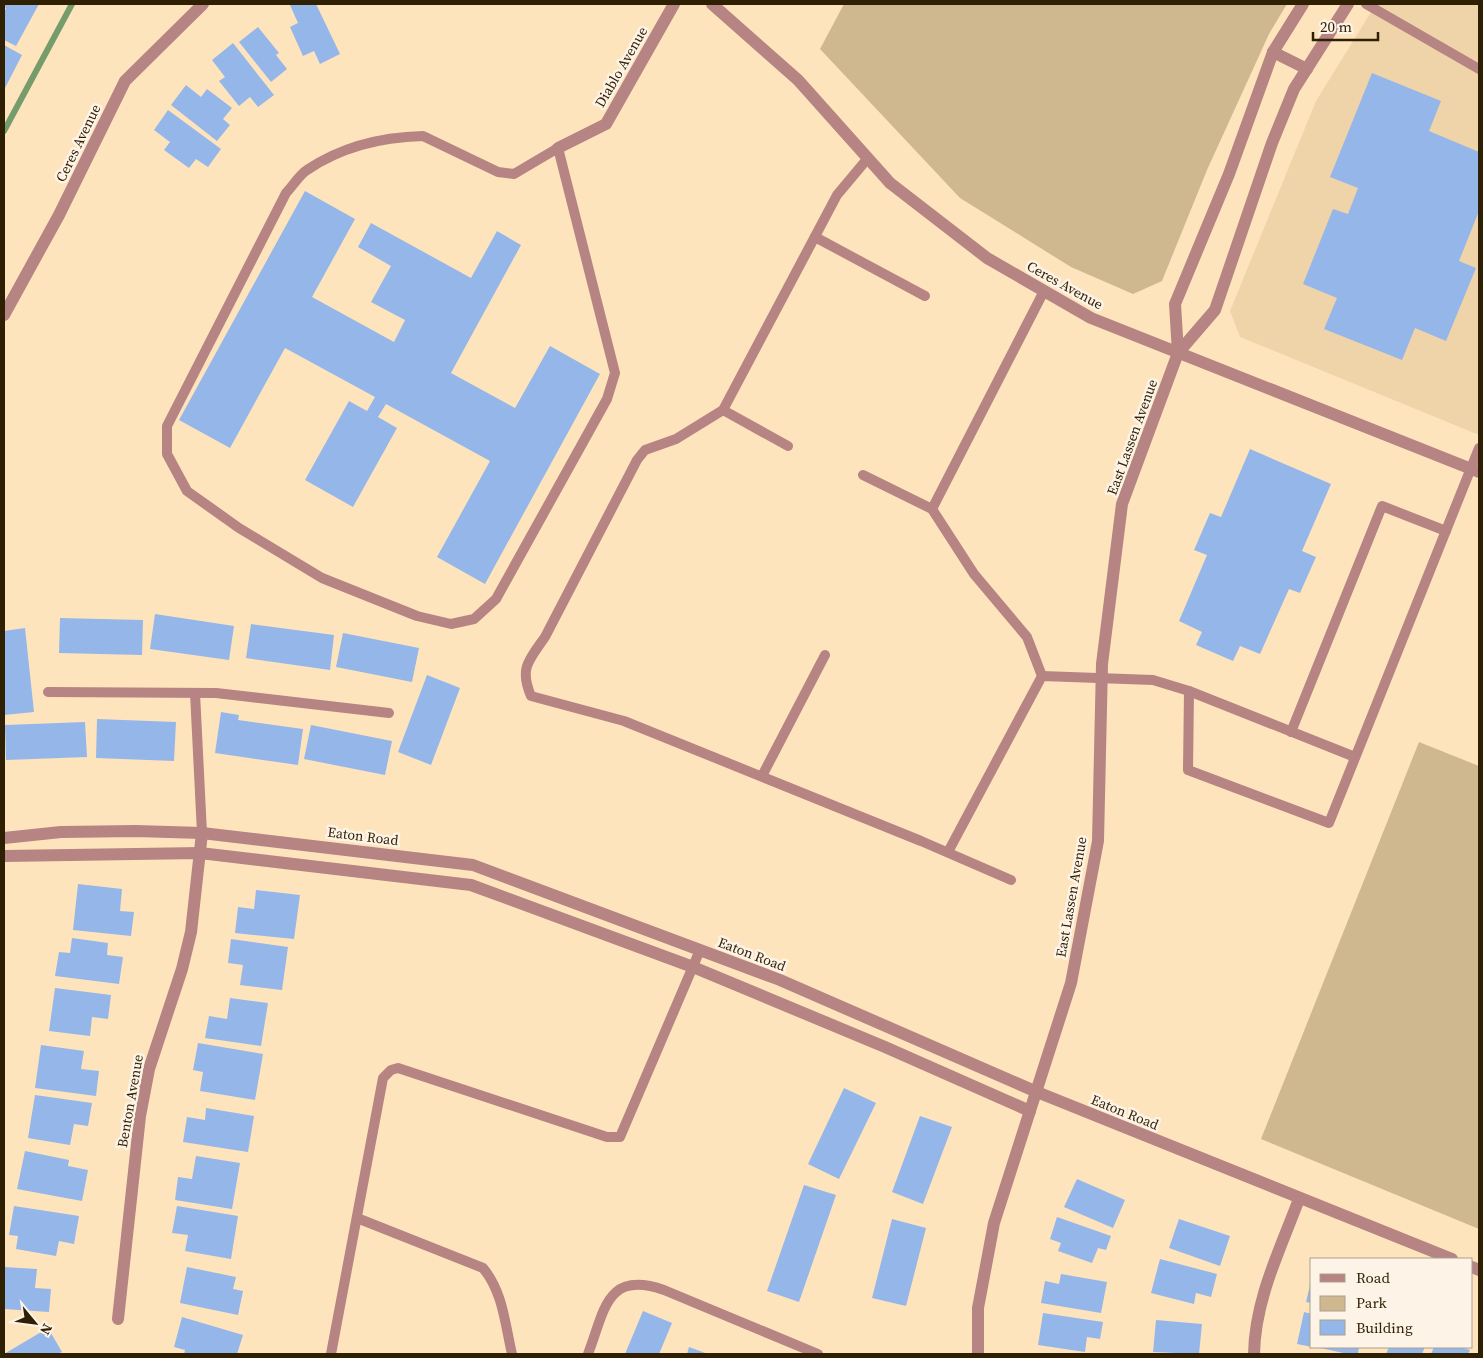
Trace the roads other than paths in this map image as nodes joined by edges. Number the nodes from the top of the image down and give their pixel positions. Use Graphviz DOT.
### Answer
graph roads {
  1 [pos="203,4"];
  2 [pos="674,4"];
  3 [pos="712,4"];
  4 [pos="1303,4"];
  5 [pos="1348,4"];
  6 [pos="1366,4"];
  7 [pos="1273,52"];
  8 [pos="1307,69"];
  9 [pos="1479,69"];
  10 [pos="558,148"];
  11 [pos="868,158"];
  12 [pos="815,237"];
  13 [pos="1044,291"];
  14 [pos="925,296"];
  15 [pos="4,315"];
  16 [pos="1178,354"];
  17 [pos="723,410"];
  18 [pos="788,446"];
  19 [pos="1479,448"];
  20 [pos="1475,471"];
  21 [pos="863,475"];
  22 [pos="932,509"];
  23 [pos="1446,531"];
  24 [pos="825,656"];
  25 [pos="1042,676"];
  26 [pos="1102,679"];
  27 [pos="1188,691"];
  28 [pos="48,692"];
  29 [pos="195,693"];
  30 [pos="389,713"];
  31 [pos="1291,732"];
  32 [pos="1355,757"];
  33 [pos="762,776"];
  34 [pos="202,833"];
  35 [pos="4,838"];
  36 [pos="200,852"];
  37 [pos="948,852"];
  38 [pos="4,856"];
  39 [pos="1011,880"];
  40 [pos="700,950"];
  41 [pos="693,967"];
  42 [pos="1037,1092"];
  43 [pos="1030,1111"];
  44 [pos="1300,1199"];
  45 [pos="357,1218"];
  46 [pos="1449,1258"];
  47 [pos="118,1319"];
  48 [pos="331,1354"];
  49 [pos="512,1354"];
  50 [pos="588,1354"];
  51 [pos="818,1354"];
  52 [pos="978,1354"];
  53 [pos="1254,1354"];
  1 -- 15 [label="street, Ceres Avenue"];
  2 -- 10 [label="street, Diablo Avenue"];
  3 -- 11 [label="street, Ceres Avenue"];
  4 -- 7 [label="street, East Lassen Avenue"];
  5 -- 8 [label="street, East Lassen Avenue"];
  6 -- 9 [label="lane"];
  7 -- 8 [label="street"];
  7 -- 16 [label="street, East Lassen Avenue"];
  8 -- 16 [label="street, East Lassen Avenue"];
  10 -- 10 [label="lane"];
  11 -- 12 [label="lane"];
  11 -- 13 [label="street, Ceres Avenue"];
  12 -- 14 [label="lane"];
  12 -- 17 [label="lane"];
  13 -- 16 [label="street, Ceres Avenue"];
  13 -- 22 [label="lane"];
  16 -- 20 [label="street, Ceres Avenue"];
  16 -- 26 [label="street, East Lassen Avenue"];
  17 -- 18 [label="lane"];
  17 -- 33 [label="lane"];
  19 -- 20 [label="lane"];
  20 -- 23 [label="lane"];
  21 -- 22 [label="lane"];
  22 -- 25 [label="lane"];
  23 -- 31 [label="lane"];
  23 -- 32 [label="lane"];
  24 -- 33 [label="lane"];
  25 -- 26 [label="lane"];
  25 -- 37 [label="lane"];
  26 -- 27 [label="lane"];
  26 -- 42 [label="street, East Lassen Avenue"];
  27 -- 31 [label="lane"];
  27 -- 32 [label="lane"];
  28 -- 29 [label="lane"];
  29 -- 30 [label="lane"];
  29 -- 34 [label="lane"];
  31 -- 32 [label="lane"];
  33 -- 37 [label="lane"];
  34 -- 35 [label="street, Eaton Road"];
  34 -- 36 [label="street, Benton Avenue"];
  34 -- 40 [label="street, Eaton Road"];
  36 -- 38 [label="street"];
  36 -- 41 [label="street"];
  36 -- 47 [label="street, Benton Avenue"];
  37 -- 39 [label="lane"];
  40 -- 41 [label="lane"];
  40 -- 42 [label="street, Eaton Road"];
  41 -- 43 [label="street"];
  41 -- 45 [label="lane"];
  42 -- 43 [label="street, East Lassen Avenue"];
  42 -- 44 [label="street, Eaton Road"];
  43 -- 52 [label="street, East Lassen Avenue"];
  44 -- 46 [label="street, Eaton Road"];
  44 -- 53 [label="street"];
  45 -- 48 [label="lane"];
  45 -- 49 [label="lane"];
  50 -- 51 [label="lane"];
}
